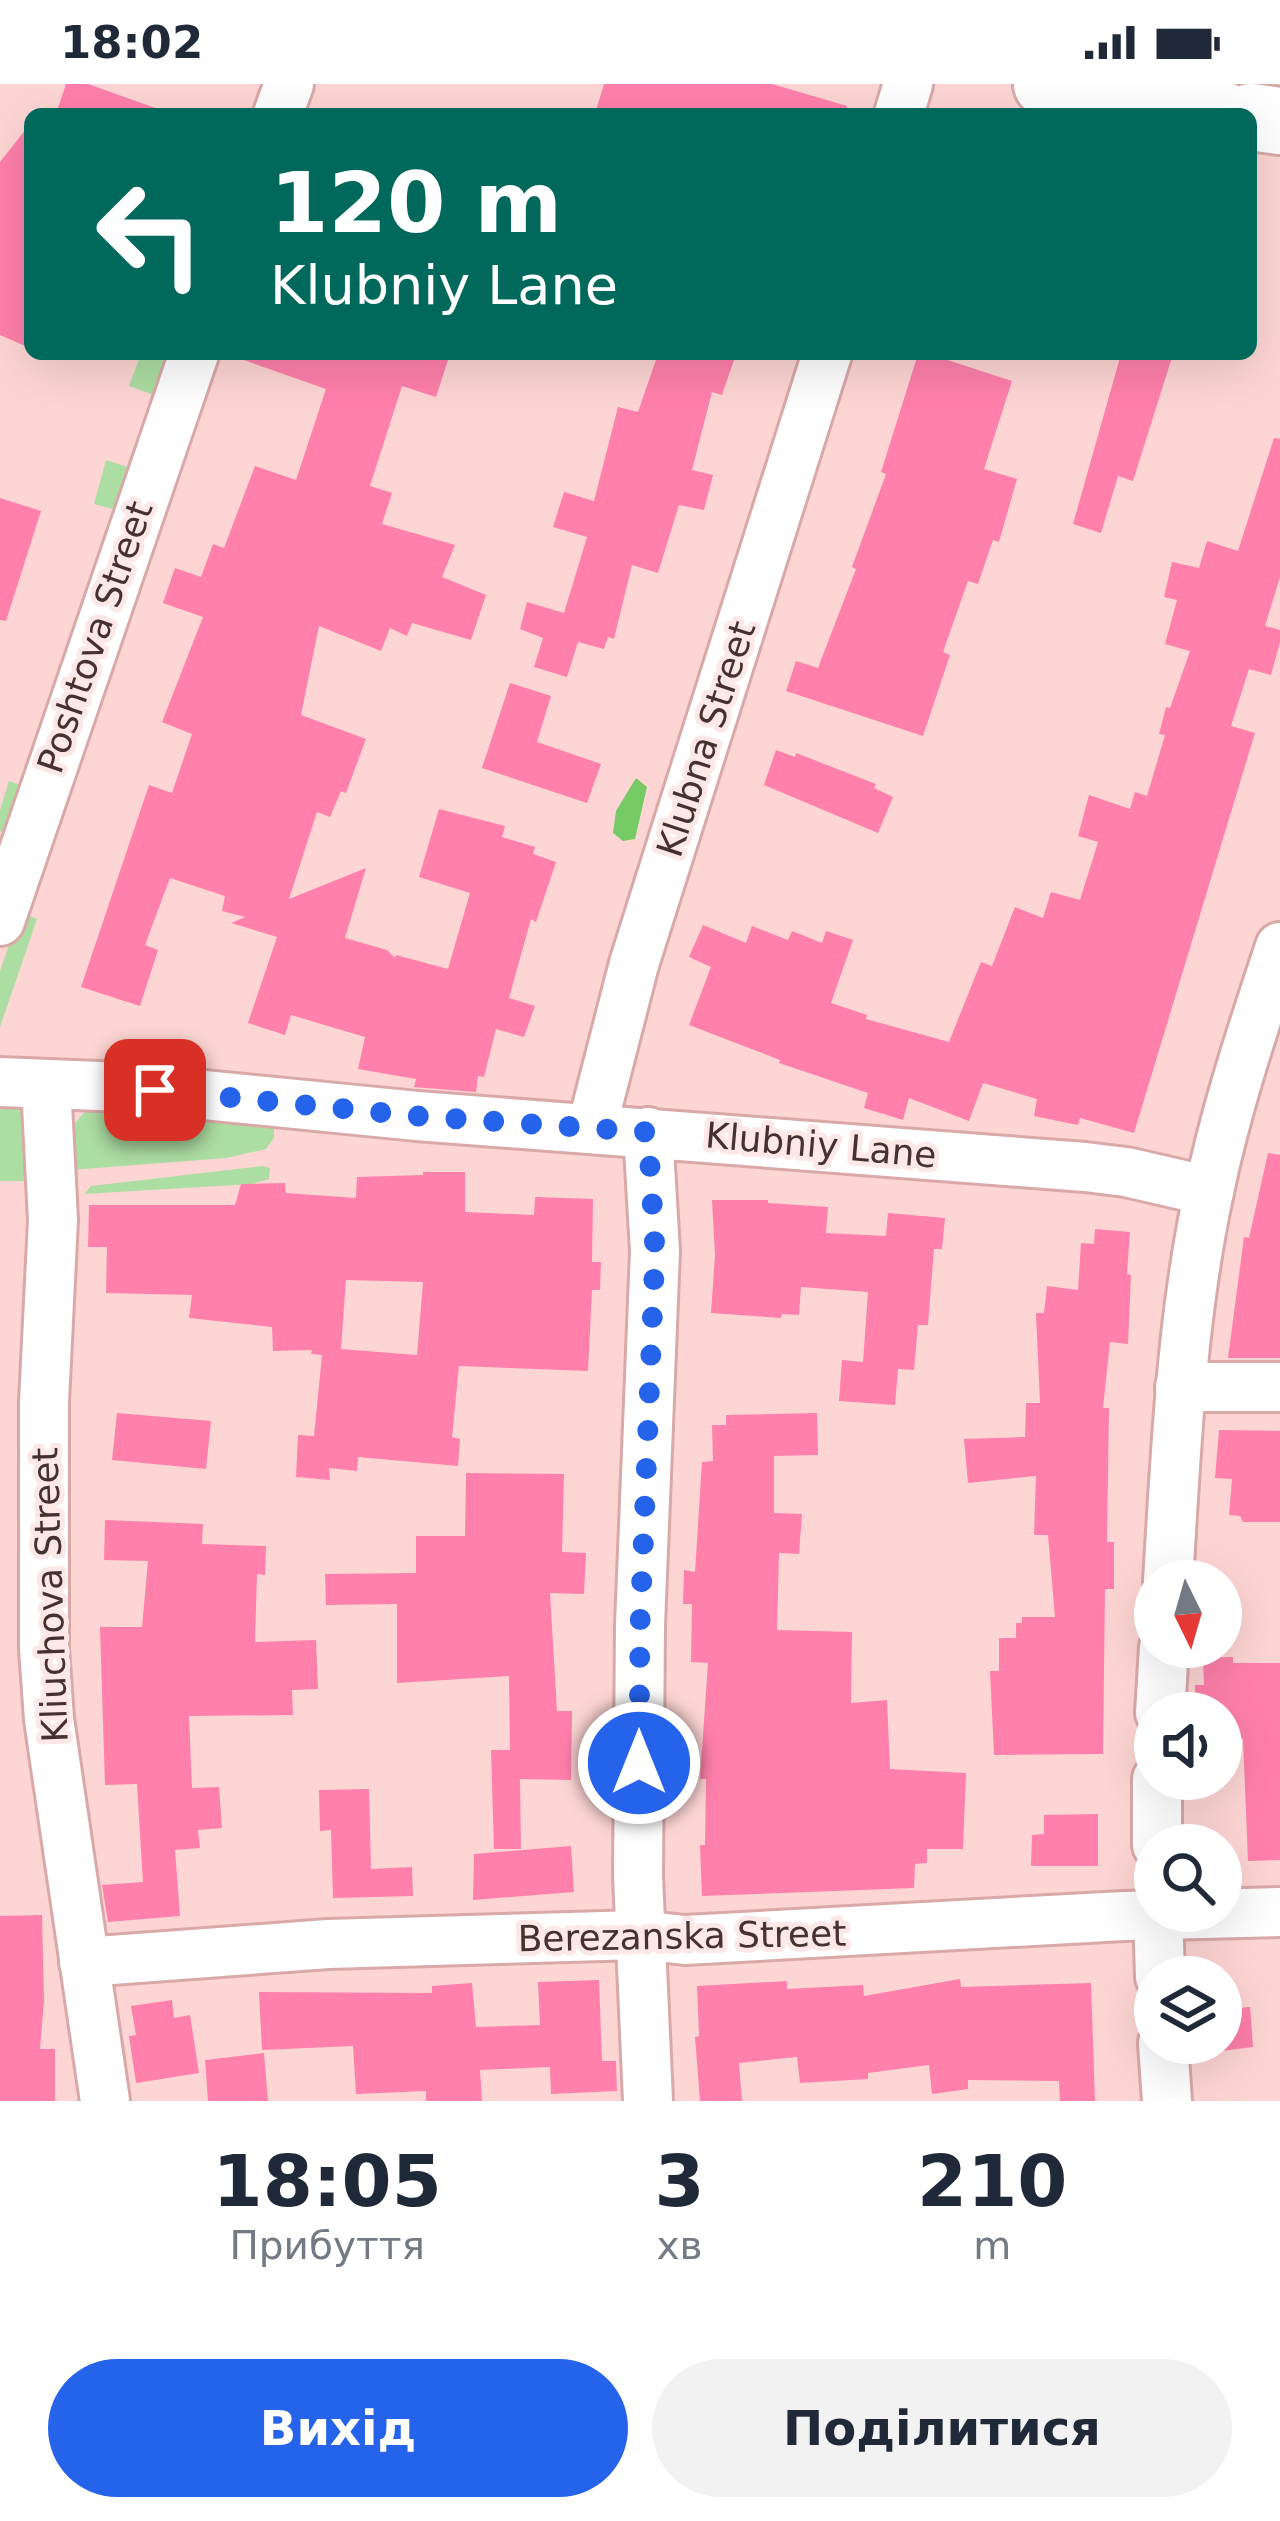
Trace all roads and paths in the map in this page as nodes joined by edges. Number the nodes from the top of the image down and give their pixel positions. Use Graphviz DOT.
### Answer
graph roads {
  1 [pos="1046,84"];
  2 [pos="1185,108"];
  3 [pos="192,360"];
  4 [pos="825,360"];
  5 [pos="0,921"];
  6 [pos="1280,947"];
  7 [pos="23,1084"];
  8 [pos="592,1127"];
  9 [pos="648,1132"];
  10 [pos="1209,1191"];
  11 [pos="1180,1387"];
  12 [pos="1280,1387"];
  13 [pos="1169,1560"];
  14 [pos="1242,1912"];
  15 [pos="1280,1912"];
  16 [pos="1134,1914"];
  17 [pos="639,1935"];
  18 [pos="84,1962"];
  19 [pos="1164,2064"];
  20 [pos="105,2101"];
  21 [pos="648,2101"];
  22 [pos="1167,2101"];
  1 -- 2 [label="highway"];
  3 -- 5 [label="street, Poshtova Street"];
  4 -- 8 [label="street, Klubna Street"];
  6 -- 10 [label="street"];
  7 -- 8 [label="street, Klubniy Lane"];
  7 -- 18 [label="street, Kliuchova Street"];
  8 -- 9 [label="street, Klubniy Lane"];
  9 -- 10 [label="street, Klubniy Lane"];
  9 -- 17 [label="street"];
  10 -- 11 [label="street"];
  11 -- 12 [label="street"];
  11 -- 13 [label="street"];
  14 -- 15 [label="street, Berezanska Street"];
  16 -- 17 [label="street, Berezanska Street"];
  17 -- 18 [label="street, Berezanska Street"];
  17 -- 21 [label="street"];
  18 -- 20 [label="street, Kliuchova Street"];
  19 -- 22 [label="street"];
}
